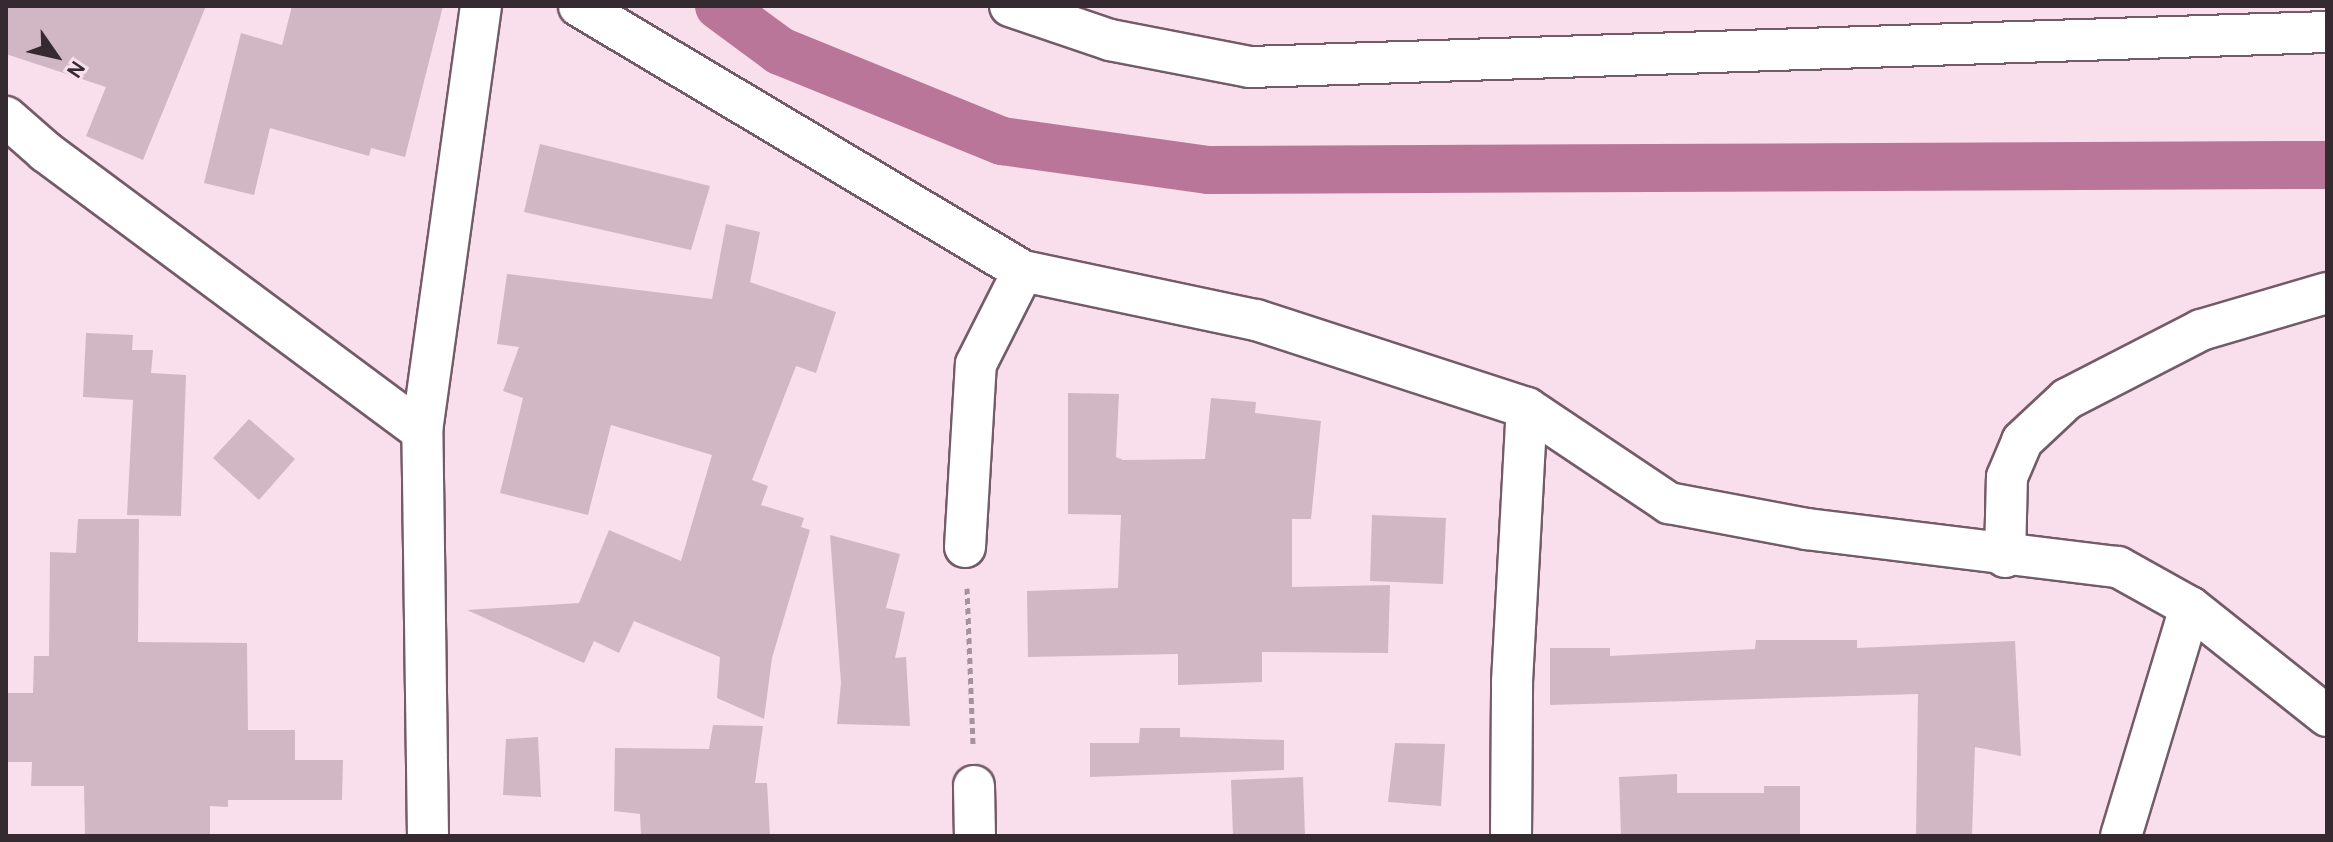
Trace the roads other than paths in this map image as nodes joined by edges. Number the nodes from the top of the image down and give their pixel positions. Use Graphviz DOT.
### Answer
graph roads {
  1 [pos="481,6"];
  2 [pos="579,6"];
  3 [pos="1010,6"];
  4 [pos="2327,32"];
  5 [pos="6,117"];
  6 [pos="1023,271"];
  7 [pos="2327,293"];
  8 [pos="1527,408"];
  9 [pos="422,431"];
  10 [pos="965,547"];
  11 [pos="2005,557"];
  12 [pos="2190,607"];
  13 [pos="2327,716"];
  14 [pos="974,786"];
  15 [pos="428,836"];
  16 [pos="975,836"];
  17 [pos="1511,836"];
  18 [pos="2121,836"];
  1 -- 9 [label="street"];
  2 -- 6 [label="street"];
  3 -- 4 [label="street"];
  5 -- 9 [label="street"];
  6 -- 8 [label="street"];
  6 -- 10 [label="street"];
  7 -- 11 [label="street"];
  8 -- 11 [label="street"];
  8 -- 17 [label="street"];
  9 -- 15 [label="street"];
  11 -- 12 [label="street"];
  12 -- 13 [label="street"];
  12 -- 18 [label="street"];
  14 -- 16 [label="street"];
}
